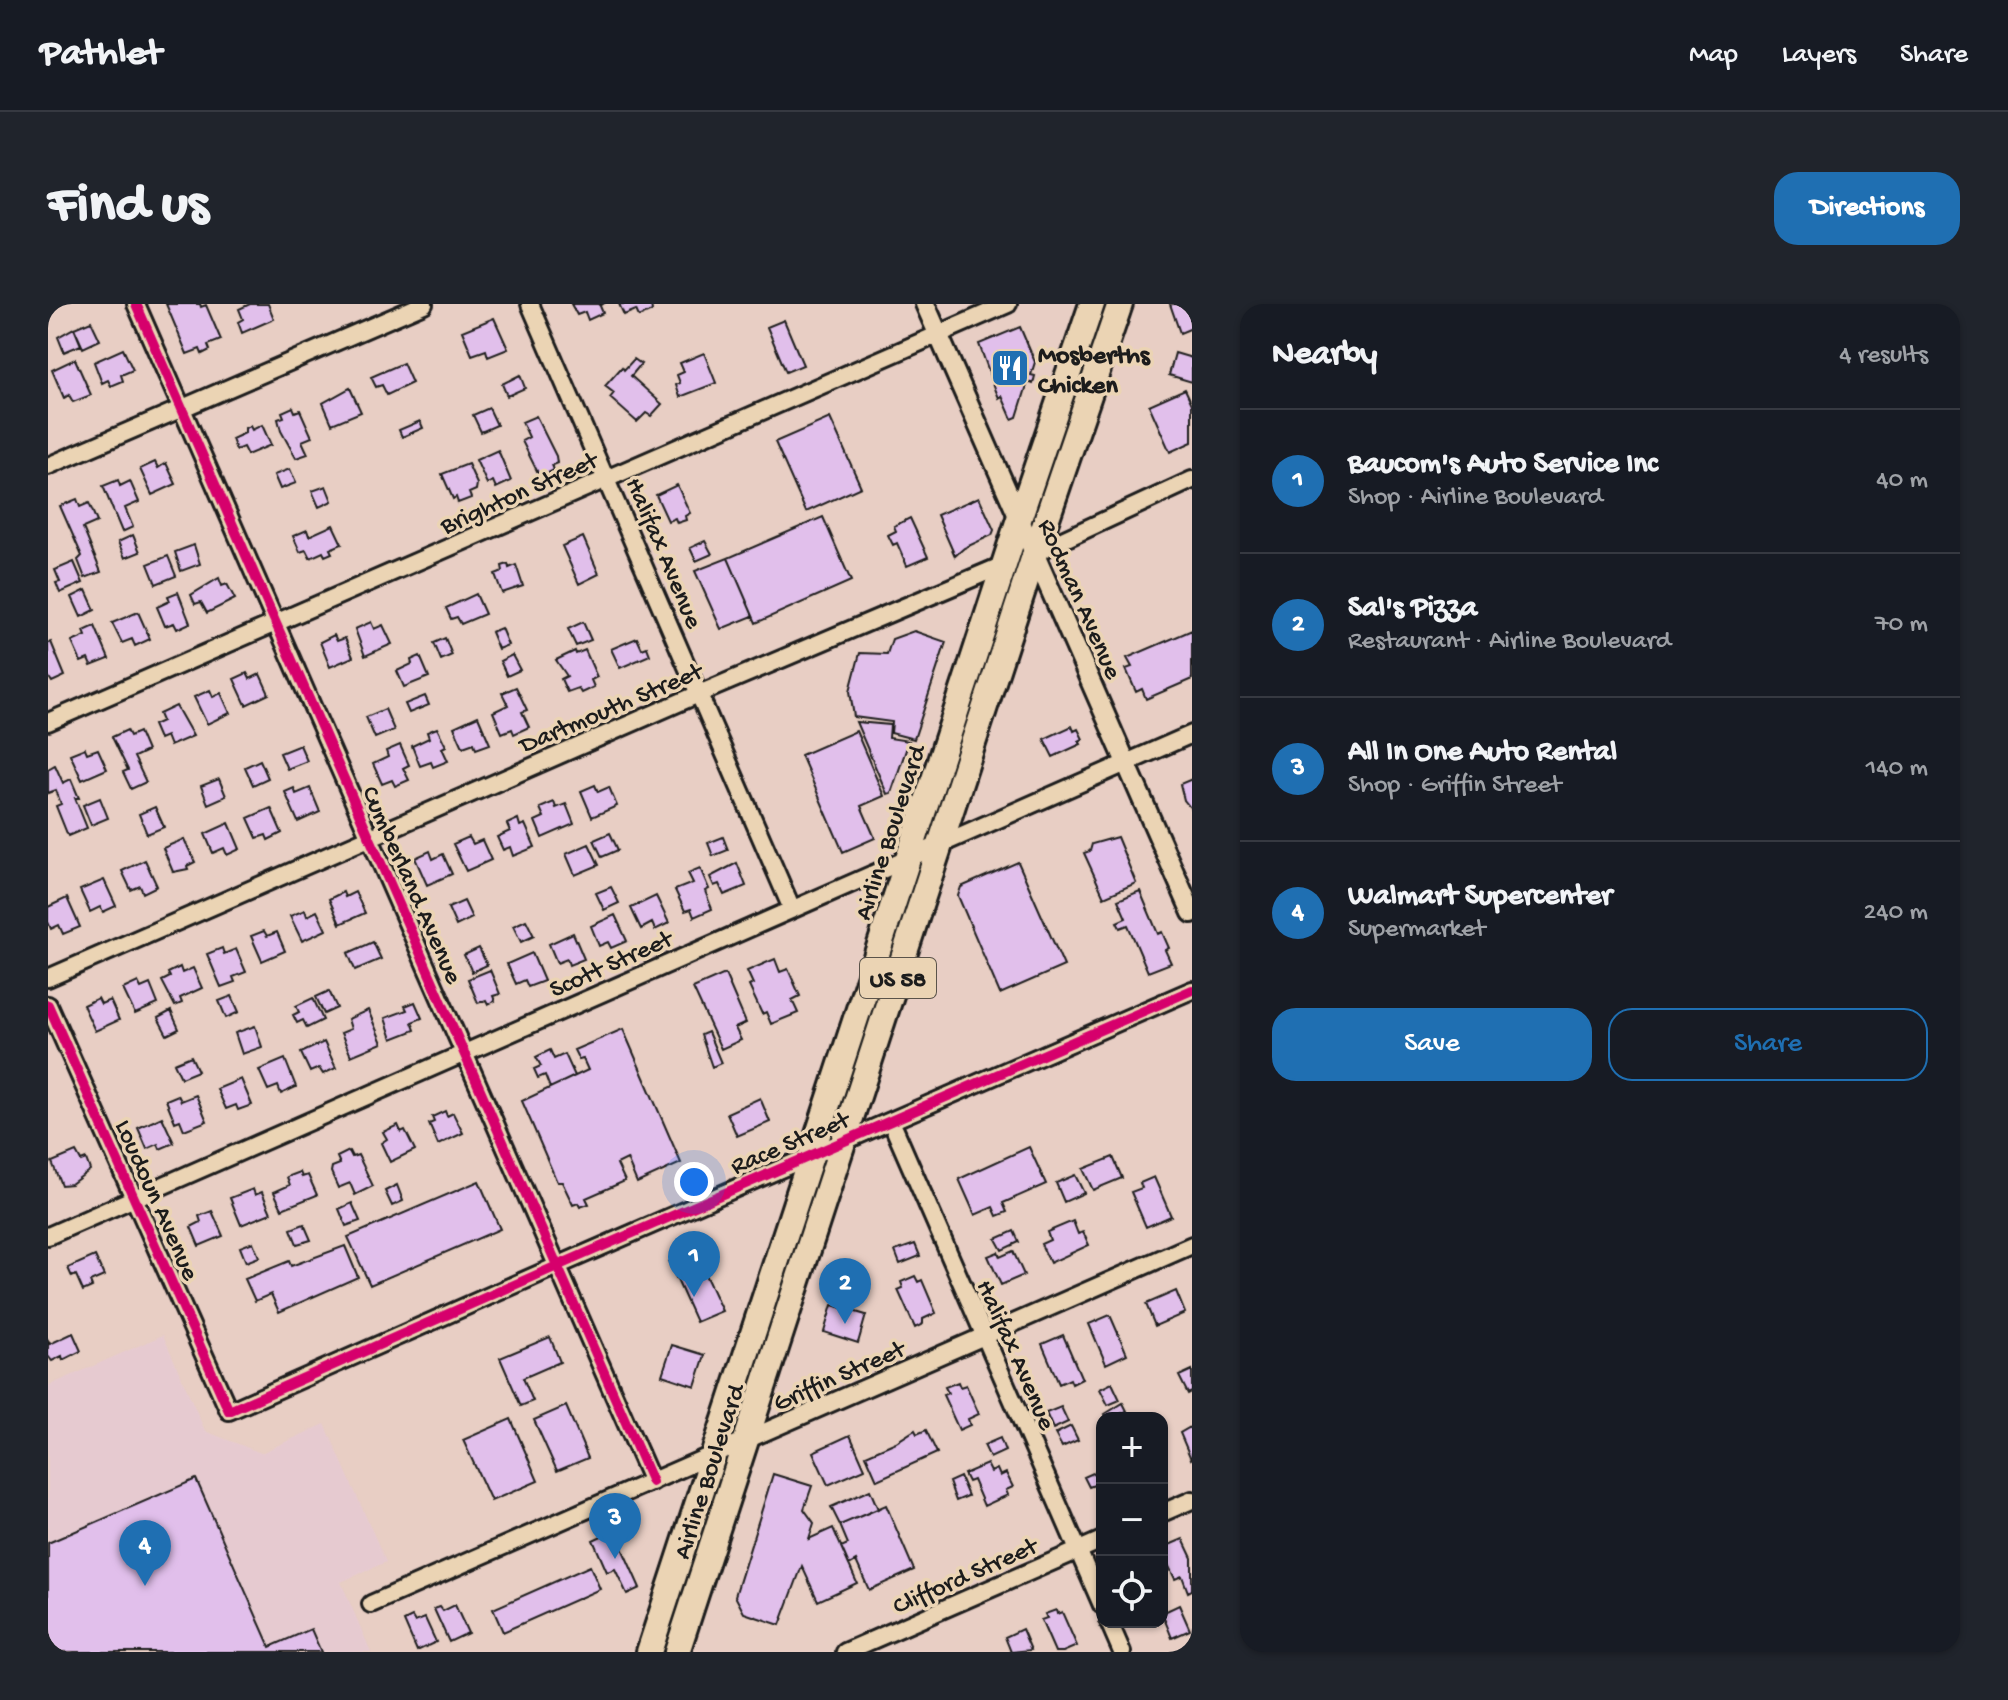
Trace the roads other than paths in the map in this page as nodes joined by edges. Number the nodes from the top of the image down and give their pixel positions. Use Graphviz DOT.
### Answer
graph roads {
  1 [pos="136,304"];
  2 [pos="424,304"];
  3 [pos="530,304"];
  4 [pos="925,304"];
  5 [pos="1008,304"];
  6 [pos="1092,304"];
  7 [pos="1120,304"];
  8 [pos="938,335"];
  9 [pos="181,409"];
  10 [pos="48,466"];
  11 [pos="607,478"];
  12 [pos="1192,480"];
  13 [pos="1019,519"];
  14 [pos="1035,553"];
  15 [pos="1005,564"];
  16 [pos="276,623"];
  17 [pos="701,693"];
  18 [pos="48,722"];
  19 [pos="1192,734"];
  20 [pos="1126,763"];
  21 [pos="370,837"];
  22 [pos="942,843"];
  23 [pos="910,857"];
  24 [pos="792,909"];
  25 [pos="1192,913"];
  26 [pos="48,978"];
  27 [pos="1192,990"];
  28 [pos="48,1005"];
  29 [pos="464,1053"];
  30 [pos="891,1121"];
  31 [pos="844,1141"];
  32 [pos="812,1155"];
  33 [pos="134,1198"];
  34 [pos="48,1236"];
  35 [pos="1192,1245"];
  36 [pos="557,1266"];
  37 [pos="984,1337"];
  38 [pos="229,1411"];
  39 [pos="746,1441"];
  40 [pos="713,1456"];
  41 [pos="652,1482"];
  42 [pos="1192,1500"];
  43 [pos="1168,1510"];
  44 [pos="1096,1542"];
  45 [pos="1078,1550"];
  46 [pos="1096,1591"];
  47 [pos="371,1604"];
  48 [pos="1112,1628"];
  49 [pos="649,1652"];
  50 [pos="677,1652"];
  51 [pos="845,1652"];
  52 [pos="1122,1652"];
  1 -- 9 [label="street, Cumberland Avenue"];
  2 -- 9 [label="street"];
  3 -- 11 [label="street, Halifax Avenue"];
  4 -- 8 [label="street, Rodman Avenue"];
  5 -- 8 [label="street, Brighton Street"];
  6 -- 13 [label="main road, Airline Boulevard / US 58"];
  7 -- 14 [label="main road, Airline Boulevard / US 58"];
  8 -- 11 [label="street, Brighton Street"];
  8 -- 13 [label="street, Rodman Avenue"];
  9 -- 10 [label="street"];
  9 -- 16 [label="street, Cumberland Avenue"];
  11 -- 16 [label="street, Brighton Street"];
  11 -- 17 [label="street, Halifax Avenue"];
  12 -- 14 [label="street, Dartmouth Street"];
  13 -- 14 [label="street, Rodman Avenue"];
  13 -- 15 [label="main road, Airline Boulevard / US 58"];
  14 -- 15 [label="street, Dartmouth Street"];
  14 -- 20 [label="street, Rodman Avenue"];
  14 -- 22 [label="main road, Airline Boulevard / US 58"];
  15 -- 17 [label="street, Dartmouth Street"];
  15 -- 23 [label="main road, Airline Boulevard / US 58"];
  16 -- 18 [label="street, Brighton Street"];
  16 -- 21 [label="street, Cumberland Avenue"];
  17 -- 21 [label="street, Dartmouth Street"];
  17 -- 24 [label="street, Halifax Avenue"];
  19 -- 20 [label="street, Scott Street"];
  20 -- 22 [label="street, Scott Street"];
  20 -- 25 [label="street, Rodman Avenue"];
  21 -- 26 [label="street, Dartmouth Street"];
  21 -- 29 [label="street, Cumberland Avenue"];
  22 -- 23 [label="street, Scott Street"];
  22 -- 31 [label="main road, Airline Boulevard / US 58"];
  23 -- 24 [label="street, Scott Street"];
  23 -- 32 [label="main road, Airline Boulevard / US 58"];
  24 -- 29 [label="street, Scott Street"];
  27 -- 30 [label="street, Race Street"];
  28 -- 33 [label="street, Loudoun Avenue"];
  29 -- 33 [label="street, Scott Street"];
  29 -- 36 [label="street, Cumberland Avenue"];
  30 -- 31 [label="street, Race Street"];
  30 -- 37 [label="street, Halifax Avenue"];
  31 -- 32 [label="street, Race Street"];
  31 -- 39 [label="main road, Airline Boulevard / US 58"];
  32 -- 36 [label="street, Race Street"];
  32 -- 40 [label="main road, Airline Boulevard / US 58"];
  33 -- 34 [label="street, Scott Street"];
  33 -- 38 [label="street, Loudoun Avenue"];
  35 -- 37 [label="street, Griffin Street"];
  36 -- 38 [label="street, Race Street"];
  36 -- 41 [label="street, Cumberland Avenue"];
  37 -- 39 [label="street, Griffin Street"];
  37 -- 45 [label="street, Halifax Avenue"];
  39 -- 40 [label="street, Griffin Street"];
  39 -- 50 [label="main road, Airline Boulevard / US 58"];
  40 -- 41 [label="street, Griffin Street"];
  40 -- 49 [label="main road, Airline Boulevard / US 58"];
  41 -- 47 [label="street, Griffin Street"];
  42 -- 43 [label="street"];
  44 -- 45 [label="street, Clifford Street"];
  45 -- 46 [label="street, Halifax Avenue"];
  45 -- 51 [label="street, Clifford Street"];
  48 -- 52 [label="street"];
}
